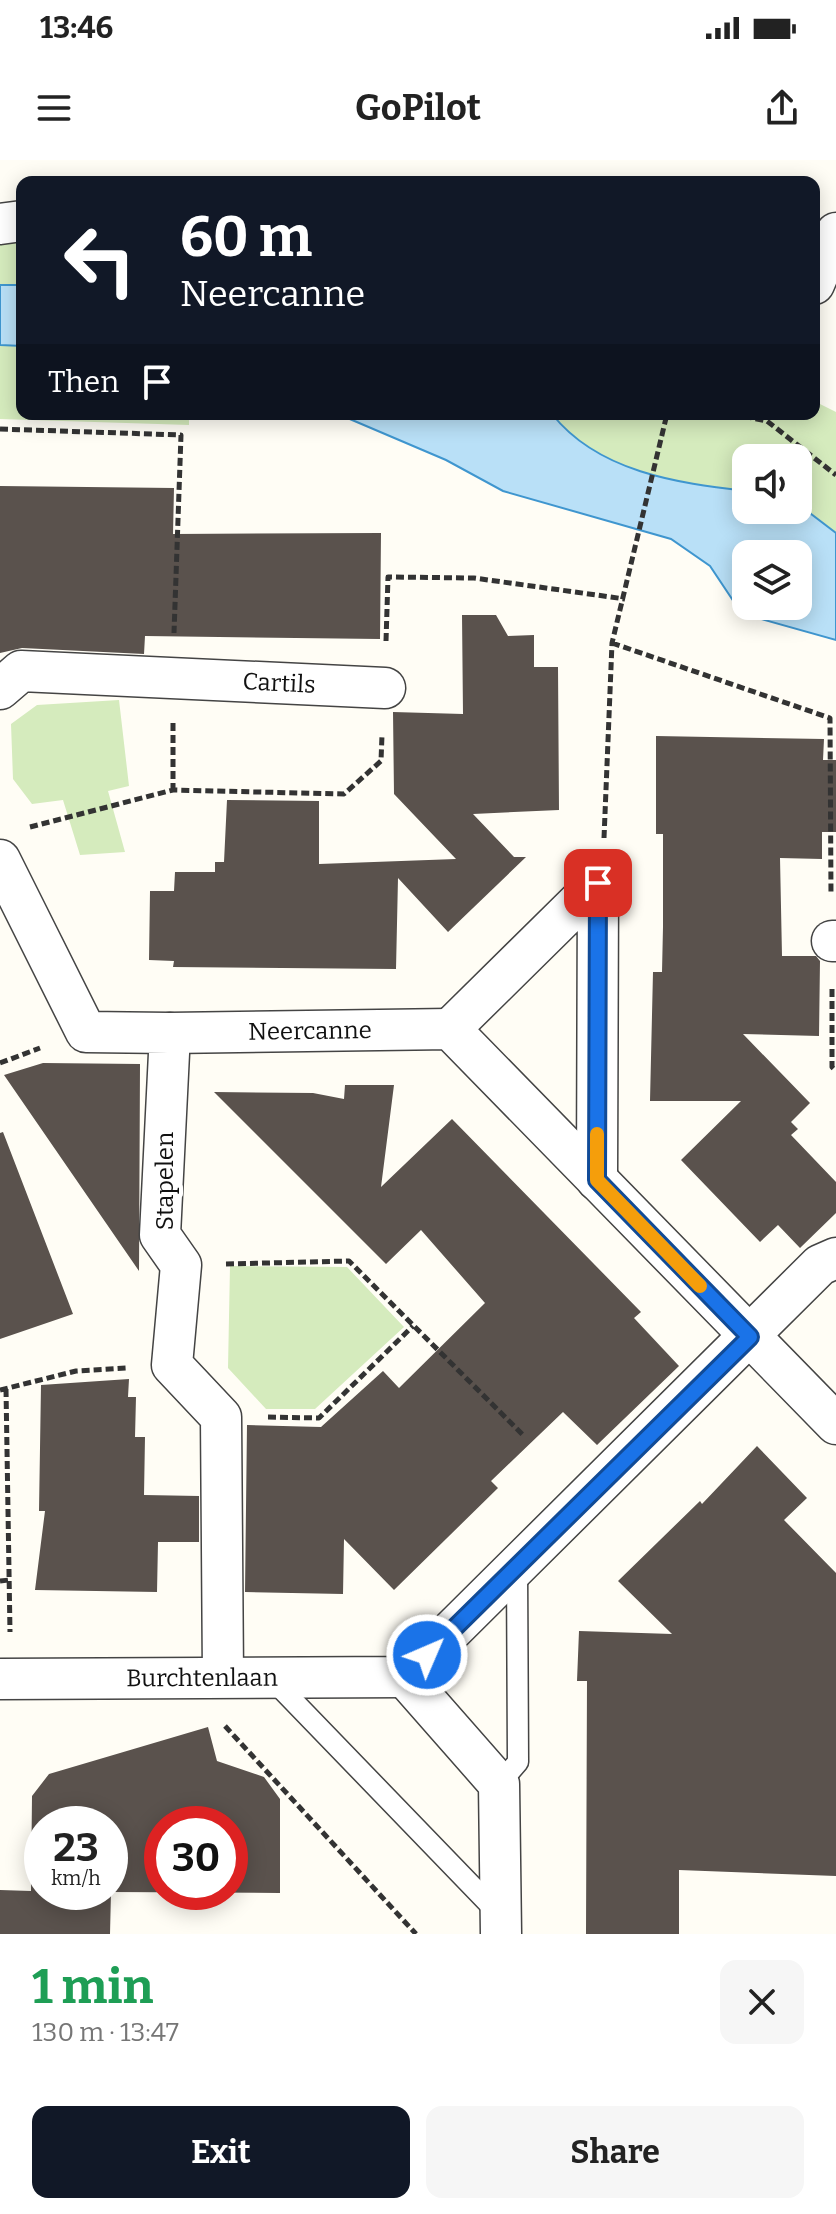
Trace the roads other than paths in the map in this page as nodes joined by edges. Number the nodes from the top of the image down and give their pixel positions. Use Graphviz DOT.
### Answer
graph roads {
  1 [pos="836,233"];
  2 [pos="820,270"];
  3 [pos="385,688"];
  4 [pos="0,689"];
  5 [pos="0,860"];
  6 [pos="450,1029"];
  7 [pos="170,1033"];
  8 [pos="597,1180"];
  9 [pos="836,1258"];
  10 [pos="750,1337"];
  11 [pos="836,1424"];
  12 [pos="517,1565"];
  13 [pos="223,1677"];
  14 [pos="405,1677"];
  15 [pos="271,1678"];
  16 [pos="5,1679"];
  17 [pos="499,1784"];
  18 [pos="501,1925"];
  1 -- 2 [label="street"];
  3 -- 4 [label="street, Cartils"];
  5 -- 7 [label="street"];
  6 -- 7 [label="street, Neercanne"];
  6 -- 8 [label="street"];
  6 -- 8 [label="street"];
  7 -- 13 [label="street, Stapelen"];
  8 -- 10 [label="street"];
  9 -- 10 [label="street"];
  10 -- 11 [label="street"];
  10 -- 12 [label="street"];
  12 -- 14 [label="street"];
  12 -- 17 [label="lane"];
  13 -- 15 [label="street, Burchtenlaan"];
  13 -- 16 [label="street, Burchtenlaan"];
  14 -- 15 [label="street, Burchtenlaan"];
  14 -- 17 [label="street"];
  15 -- 18 [label="lane"];
  17 -- 18 [label="street"];
}
